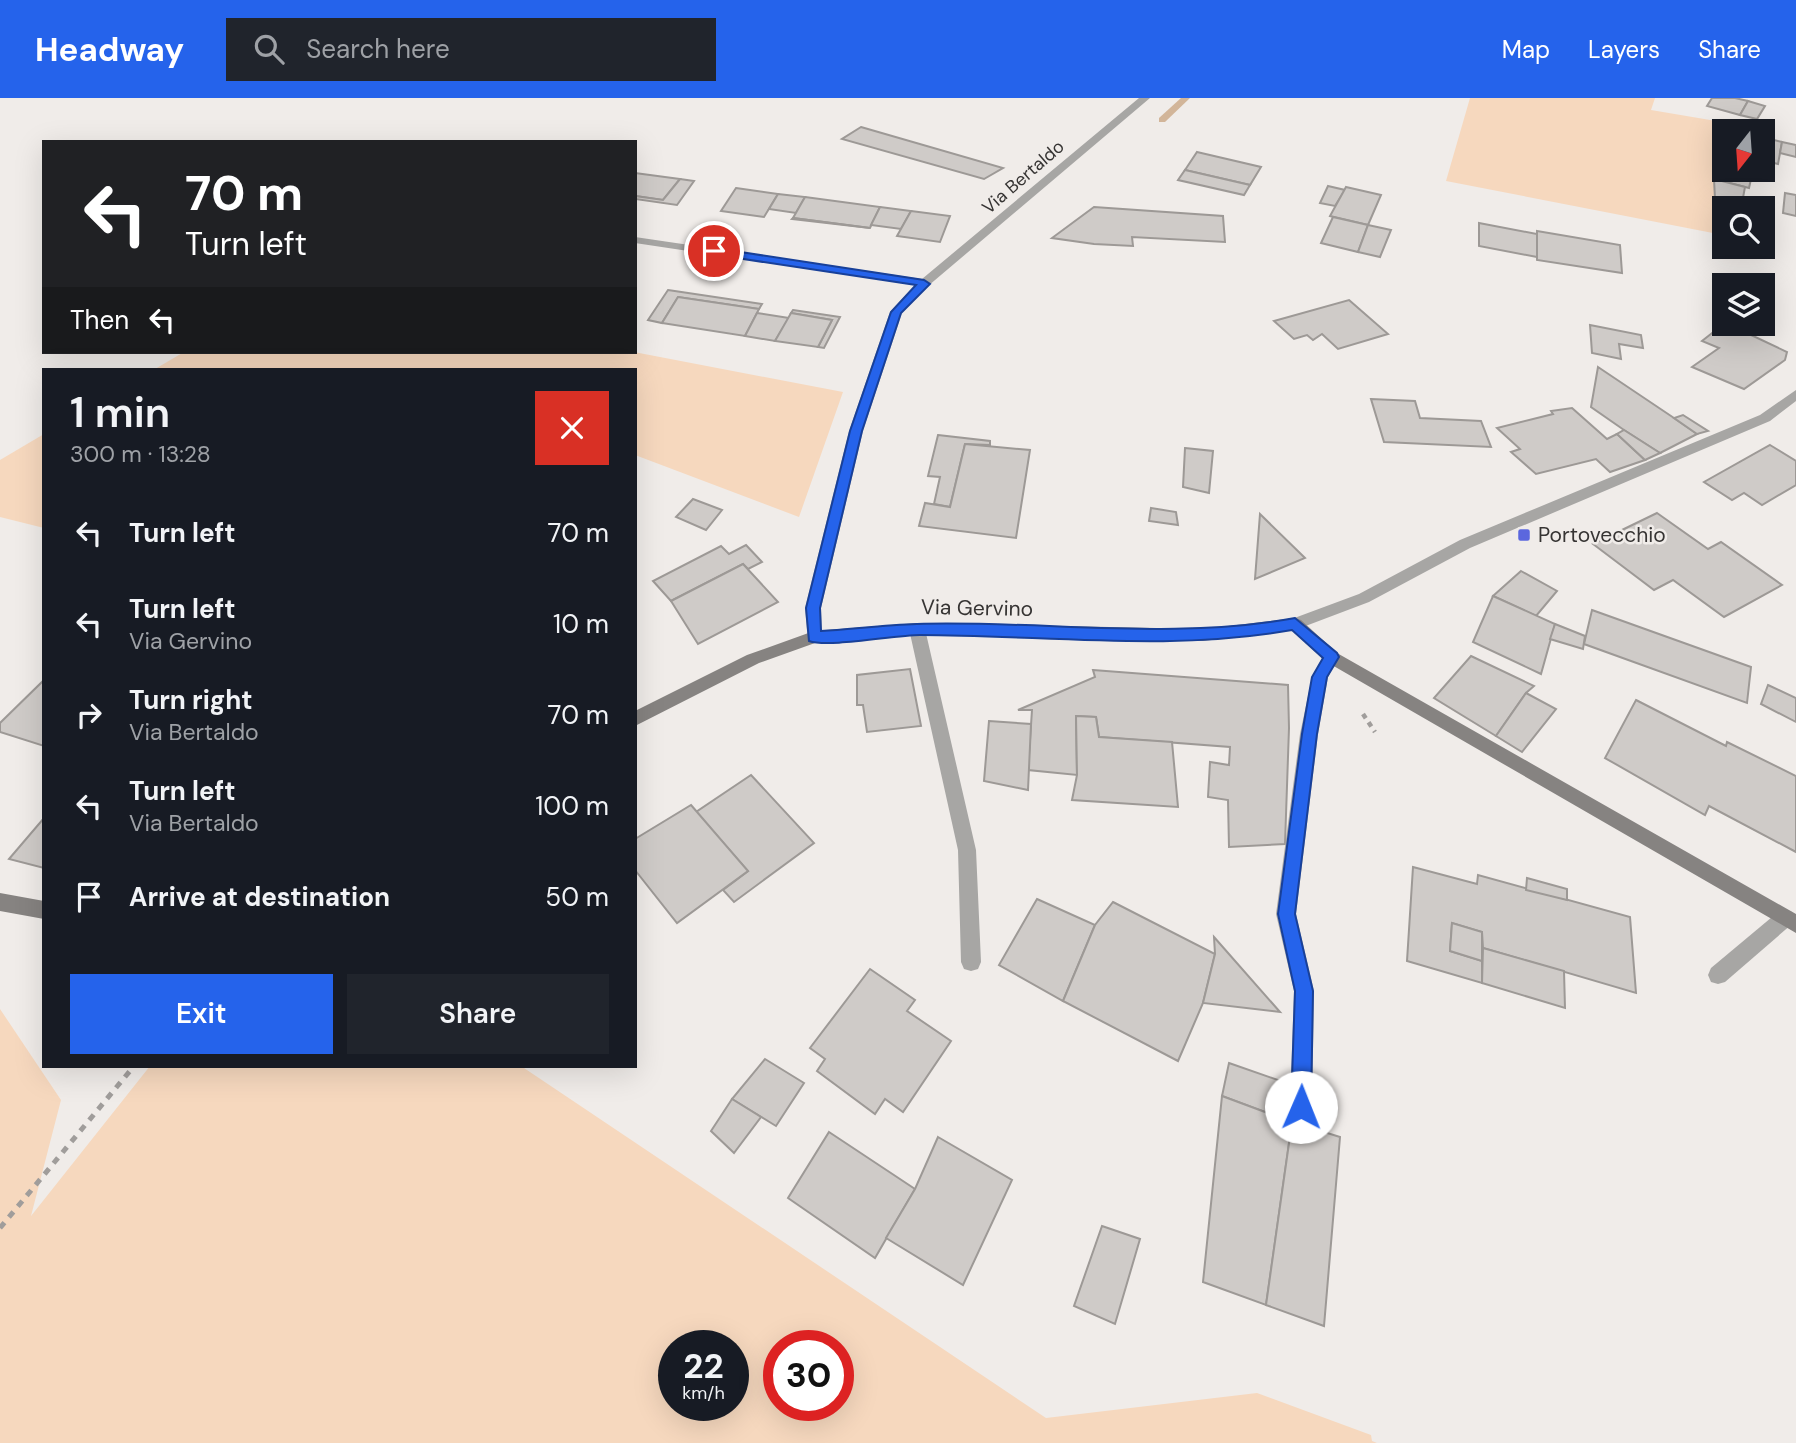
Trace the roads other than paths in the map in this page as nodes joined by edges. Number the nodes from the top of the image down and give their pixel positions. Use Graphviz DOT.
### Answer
graph roads {
  1 [pos="1145,98"];
  2 [pos="637,240"];
  3 [pos="924,284"];
  4 [pos="1796,394"];
  5 [pos="1295,624"];
  6 [pos="917,629"];
  7 [pos="814,637"];
  8 [pos="1331,657"];
  9 [pos="637,718"];
  10 [pos="0,902"];
  11 [pos="42,909"];
  12 [pos="1791,921"];
  13 [pos="971,962"];
  14 [pos="1718,975"];
  15 [pos="1301,1107"];
  1 -- 3 [label="street, Via Bertaldo"];
  2 -- 3 [label="street"];
  3 -- 7 [label="street, Via Bertaldo"];
  4 -- 5 [label="street"];
  5 -- 6 [label="street, Via Gervino"];
  5 -- 8 [label="street"];
  6 -- 7 [label="street, Via Gervino"];
  6 -- 13 [label="street"];
  7 -- 9 [label="street, Via Gervino"];
  8 -- 12 [label="street"];
  8 -- 15 [label="street"];
  10 -- 11 [label="street"];
  12 -- 14 [label="street"];
}
